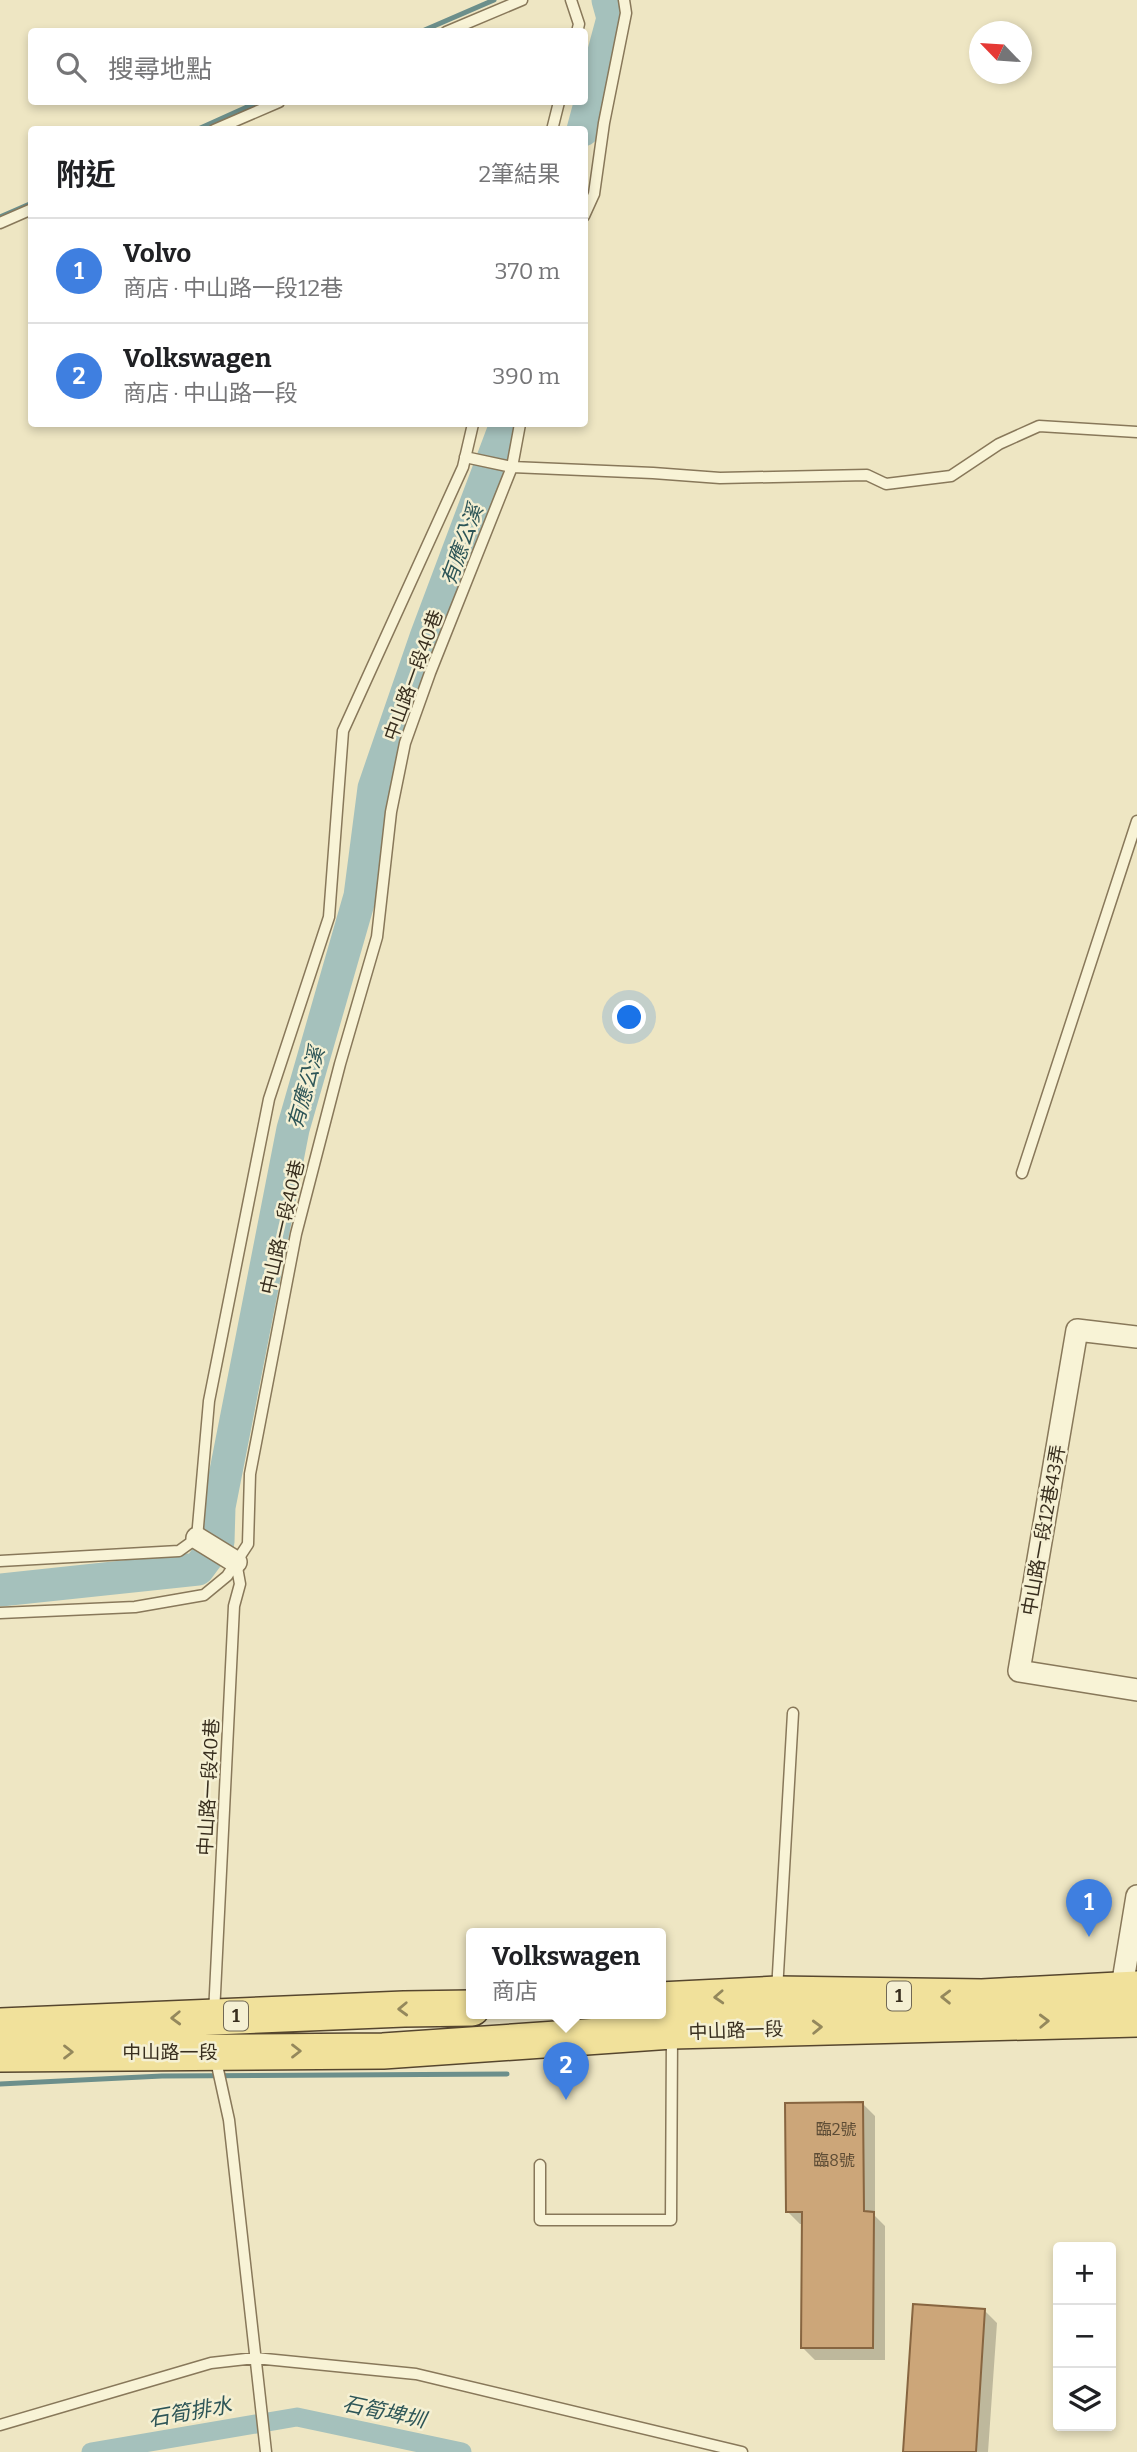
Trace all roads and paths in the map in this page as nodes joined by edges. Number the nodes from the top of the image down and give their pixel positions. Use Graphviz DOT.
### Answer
graph roads {
  1 [pos="522,0"];
  2 [pos="571,0"];
  3 [pos="624,0"];
  4 [pos="456,28"];
  5 [pos="578,28"];
  6 [pos="272,105"];
  7 [pos="558,105"];
  8 [pos="223,126"];
  9 [pos="553,126"];
  10 [pos="588,207"];
  11 [pos="28,211"];
  12 [pos="0,223"];
  13 [pos="472,427"];
  14 [pos="519,427"];
  15 [pos="1137,432"];
  16 [pos="466,457"];
  17 [pos="512,467"];
  18 [pos="1137,821"];
  19 [pos="1022,1173"];
  20 [pos="1137,1337"];
  21 [pos="197,1538"];
  22 [pos="0,1562"];
  23 [pos="236,1562"];
  24 [pos="0,1613"];
  25 [pos="1137,1690"];
  26 [pos="793,1713"];
  27 [pos="1137,1896"];
  28 [pos="777,1994"];
  29 [pos="1129,2004"];
  30 [pos="466,2008"];
  31 [pos="666,2016"];
  32 [pos="214,2017"];
  33 [pos="629,2019"];
  34 [pos="0,2026"];
  35 [pos="530,2027"];
  36 [pos="214,2051"];
  37 [pos="0,2054"];
  38 [pos="540,2165"];
  39 [pos="256,2364"];
  40 [pos="0,2425"];
  41 [pos="266,2451"];
  42 [pos="742,2452"];
  1 -- 4 [label="lane"];
  2 -- 5 [label="lane"];
  3 -- 10 [label="lane"];
  6 -- 8 [label="lane"];
  7 -- 9 [label="lane"];
  11 -- 12 [label="lane"];
  13 -- 16 [label="lane, 中山路一段40巷"];
  14 -- 17 [label="lane, 中山路一段40巷"];
  15 -- 17 [label="lane"];
  16 -- 17 [label="lane"];
  16 -- 21 [label="lane, 中山路一段40巷"];
  17 -- 23 [label="lane, 中山路一段40巷"];
  18 -- 19 [label="lane"];
  20 -- 25 [label="street, 中山路一段12巷43弄"];
  21 -- 22 [label="lane"];
  21 -- 23 [label="street"];
  23 -- 24 [label="lane"];
  23 -- 32 [label="lane, 中山路一段40巷"];
  26 -- 28 [label="lane"];
  27 -- 29 [label="street"];
  29 -- 28 [label="main road, 中山路一段 / 1, one-way"];
  28 -- 31 [label="main road, 中山路一段 / 1, one-way"];
  31 -- 29 [label="main road, 中山路一段 / 1, one-way"];
  30 -- 32 [label="main road, 中山路一段 / 1, one-way"];
  31 -- 38 [label="lane"];
  32 -- 34 [label="main road, 中山路一段 / 1, one-way"];
  33 -- 35 [label="main road, 中山路一段 / 1"];
  36 -- 35 [label="main road, 中山路一段 / 1, one-way"];
  37 -- 36 [label="main road, 中山路一段 / 1, one-way"];
  36 -- 39 [label="lane"];
  39 -- 40 [label="lane"];
  39 -- 41 [label="lane"];
  39 -- 42 [label="lane"];
}
